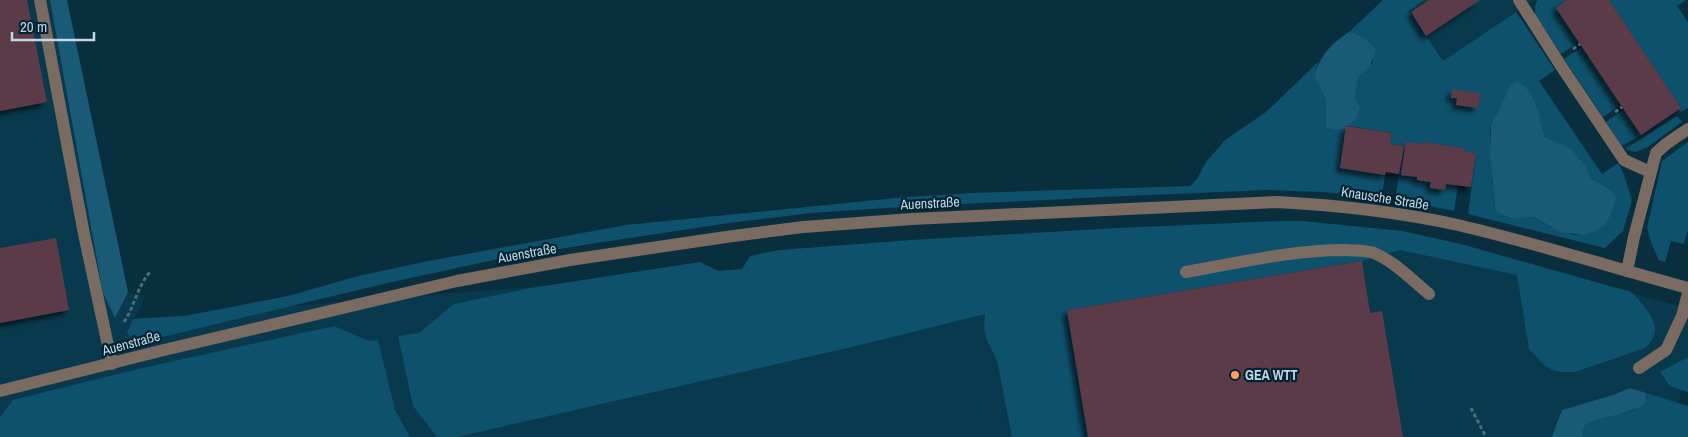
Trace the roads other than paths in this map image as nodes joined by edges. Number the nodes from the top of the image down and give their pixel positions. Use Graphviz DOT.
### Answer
graph roads {
  1 [pos="40,0"];
  2 [pos="1519,0"];
  3 [pos="1688,129"];
  4 [pos="1650,172"];
  5 [pos="1069,212"];
  6 [pos="1628,271"];
  7 [pos="1186,272"];
  8 [pos="1688,288"];
  9 [pos="1688,293"];
  10 [pos="1429,294"];
  11 [pos="112,364"];
  12 [pos="1638,368"];
  13 [pos="0,391"];
  1 -- 11 [label="street"];
  2 -- 4 [label="street"];
  3 -- 4 [label="street"];
  4 -- 6 [label="street"];
  5 -- 6 [label="street, Knausche Straße"];
  5 -- 11 [label="street, Auenstraße"];
  6 -- 8 [label="street, Knausche Straße"];
  7 -- 10 [label="street"];
  9 -- 12 [label="street"];
  11 -- 13 [label="street, Auenstraße"];
}
